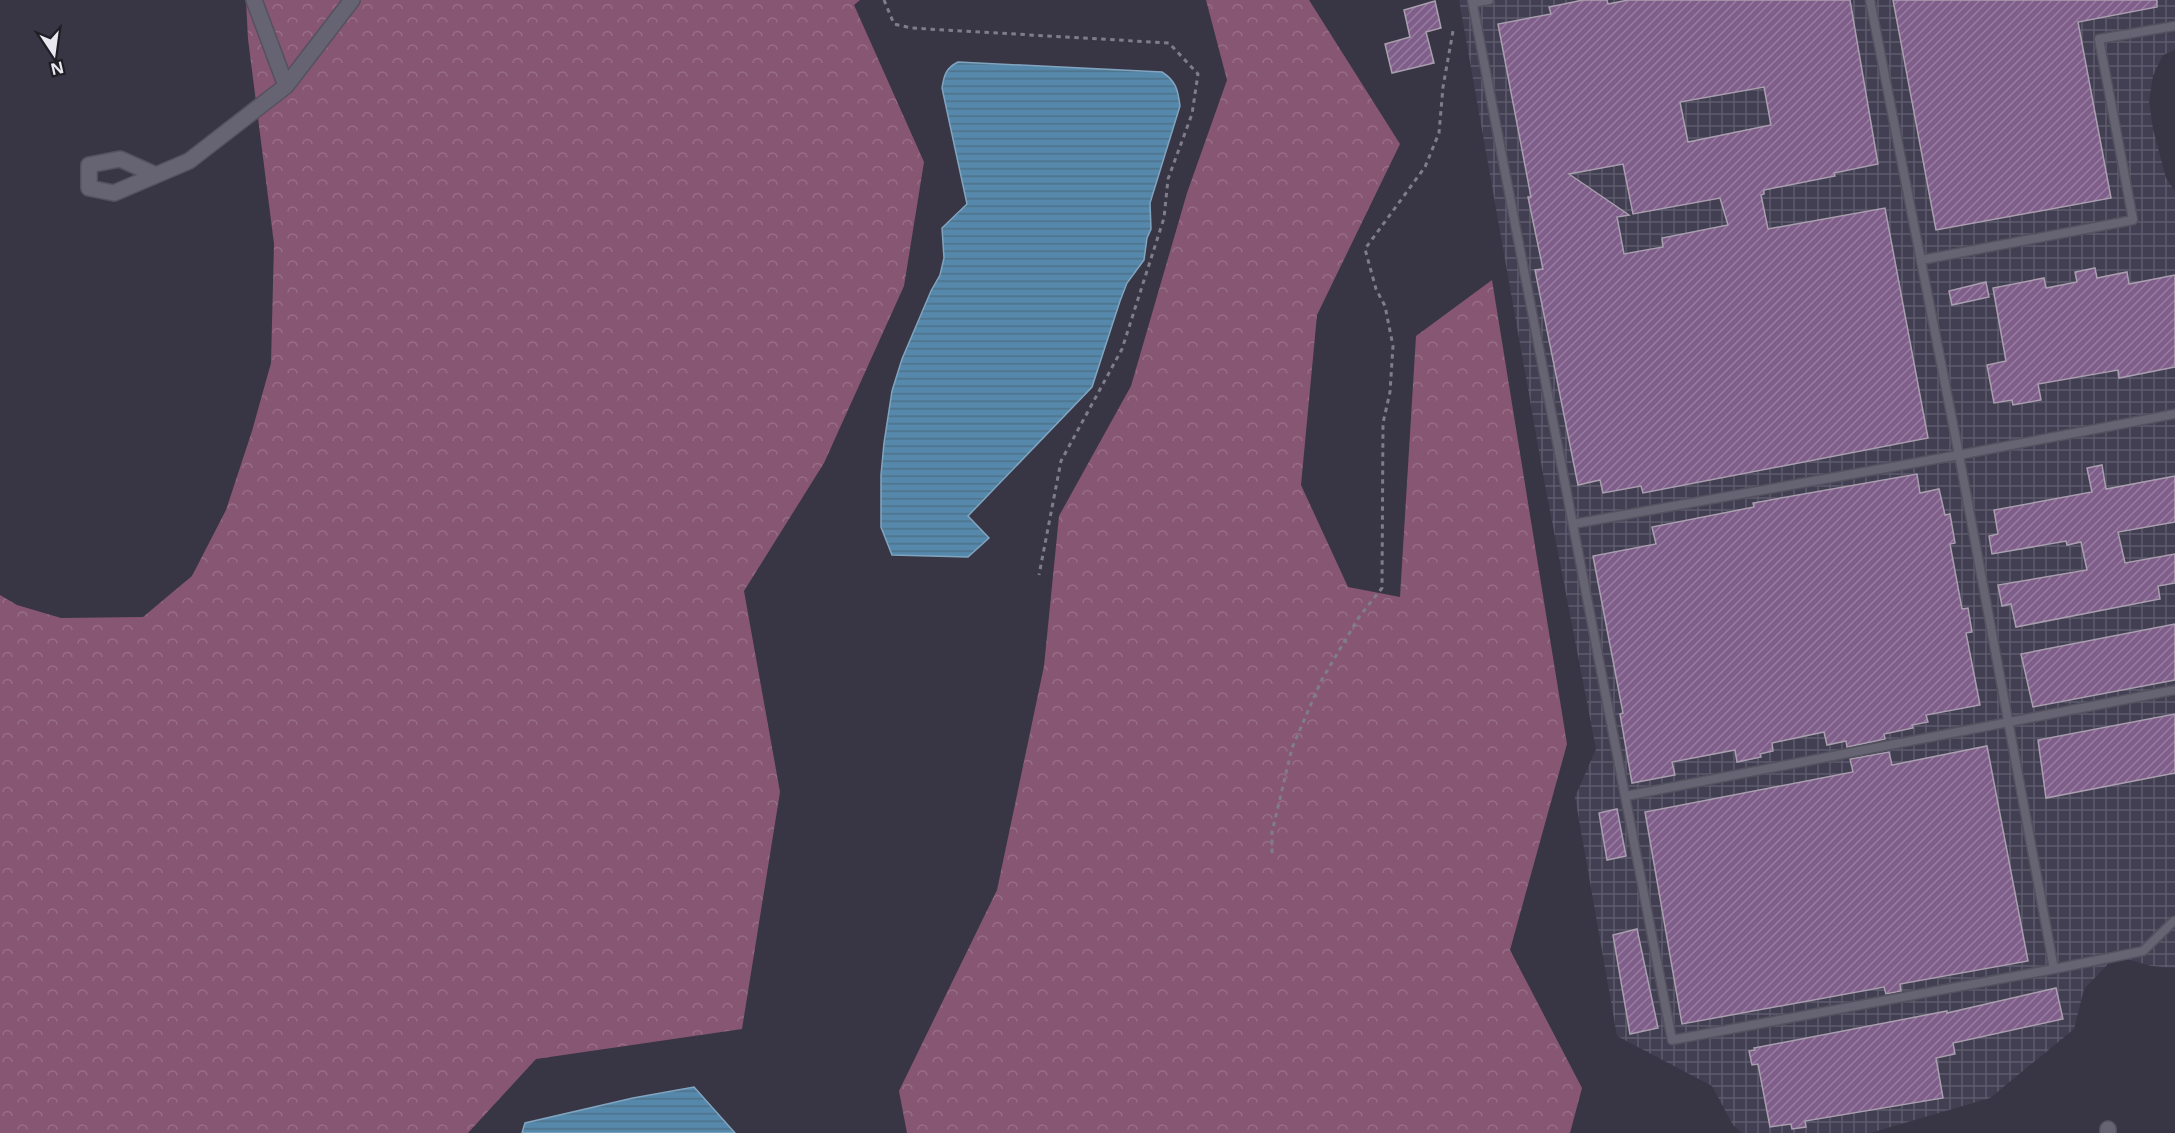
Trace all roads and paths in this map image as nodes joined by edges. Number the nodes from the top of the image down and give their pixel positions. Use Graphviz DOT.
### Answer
graph roads {
  1 [pos="254,0"];
  2 [pos="352,0"];
  3 [pos="884,0"];
  4 [pos="1489,0"];
  5 [pos="1870,0"];
  6 [pos="1473,2"];
  7 [pos="2175,26"];
  8 [pos="1453,31"];
  9 [pos="286,86"];
  10 [pos="156,175"];
  11 [pos="1921,260"];
  12 [pos="2175,414"];
  13 [pos="1959,455"];
  14 [pos="1573,524"];
  15 [pos="1039,575"];
  16 [pos="2175,690"];
  17 [pos="2008,721"];
  18 [pos="1626,796"];
  19 [pos="1272,853"];
  20 [pos="2174,921"];
  21 [pos="2054,969"];
  1 -- 9 [label="street"];
  2 -- 9 [label="street"];
  3 -- 15 [label="path"];
  4 -- 6 [label="lane"];
  5 -- 11 [label="lane"];
  6 -- 14 [label="lane"];
  7 -- 11 [label="lane"];
  8 -- 19 [label="path"];
  9 -- 10 [label="street"];
  11 -- 13 [label="lane"];
  12 -- 13 [label="lane"];
  13 -- 14 [label="lane"];
  13 -- 17 [label="lane"];
  14 -- 18 [label="lane"];
  16 -- 17 [label="lane"];
  17 -- 18 [label="lane"];
  17 -- 21 [label="lane"];
  18 -- 21 [label="lane"];
  20 -- 21 [label="lane"];
}
